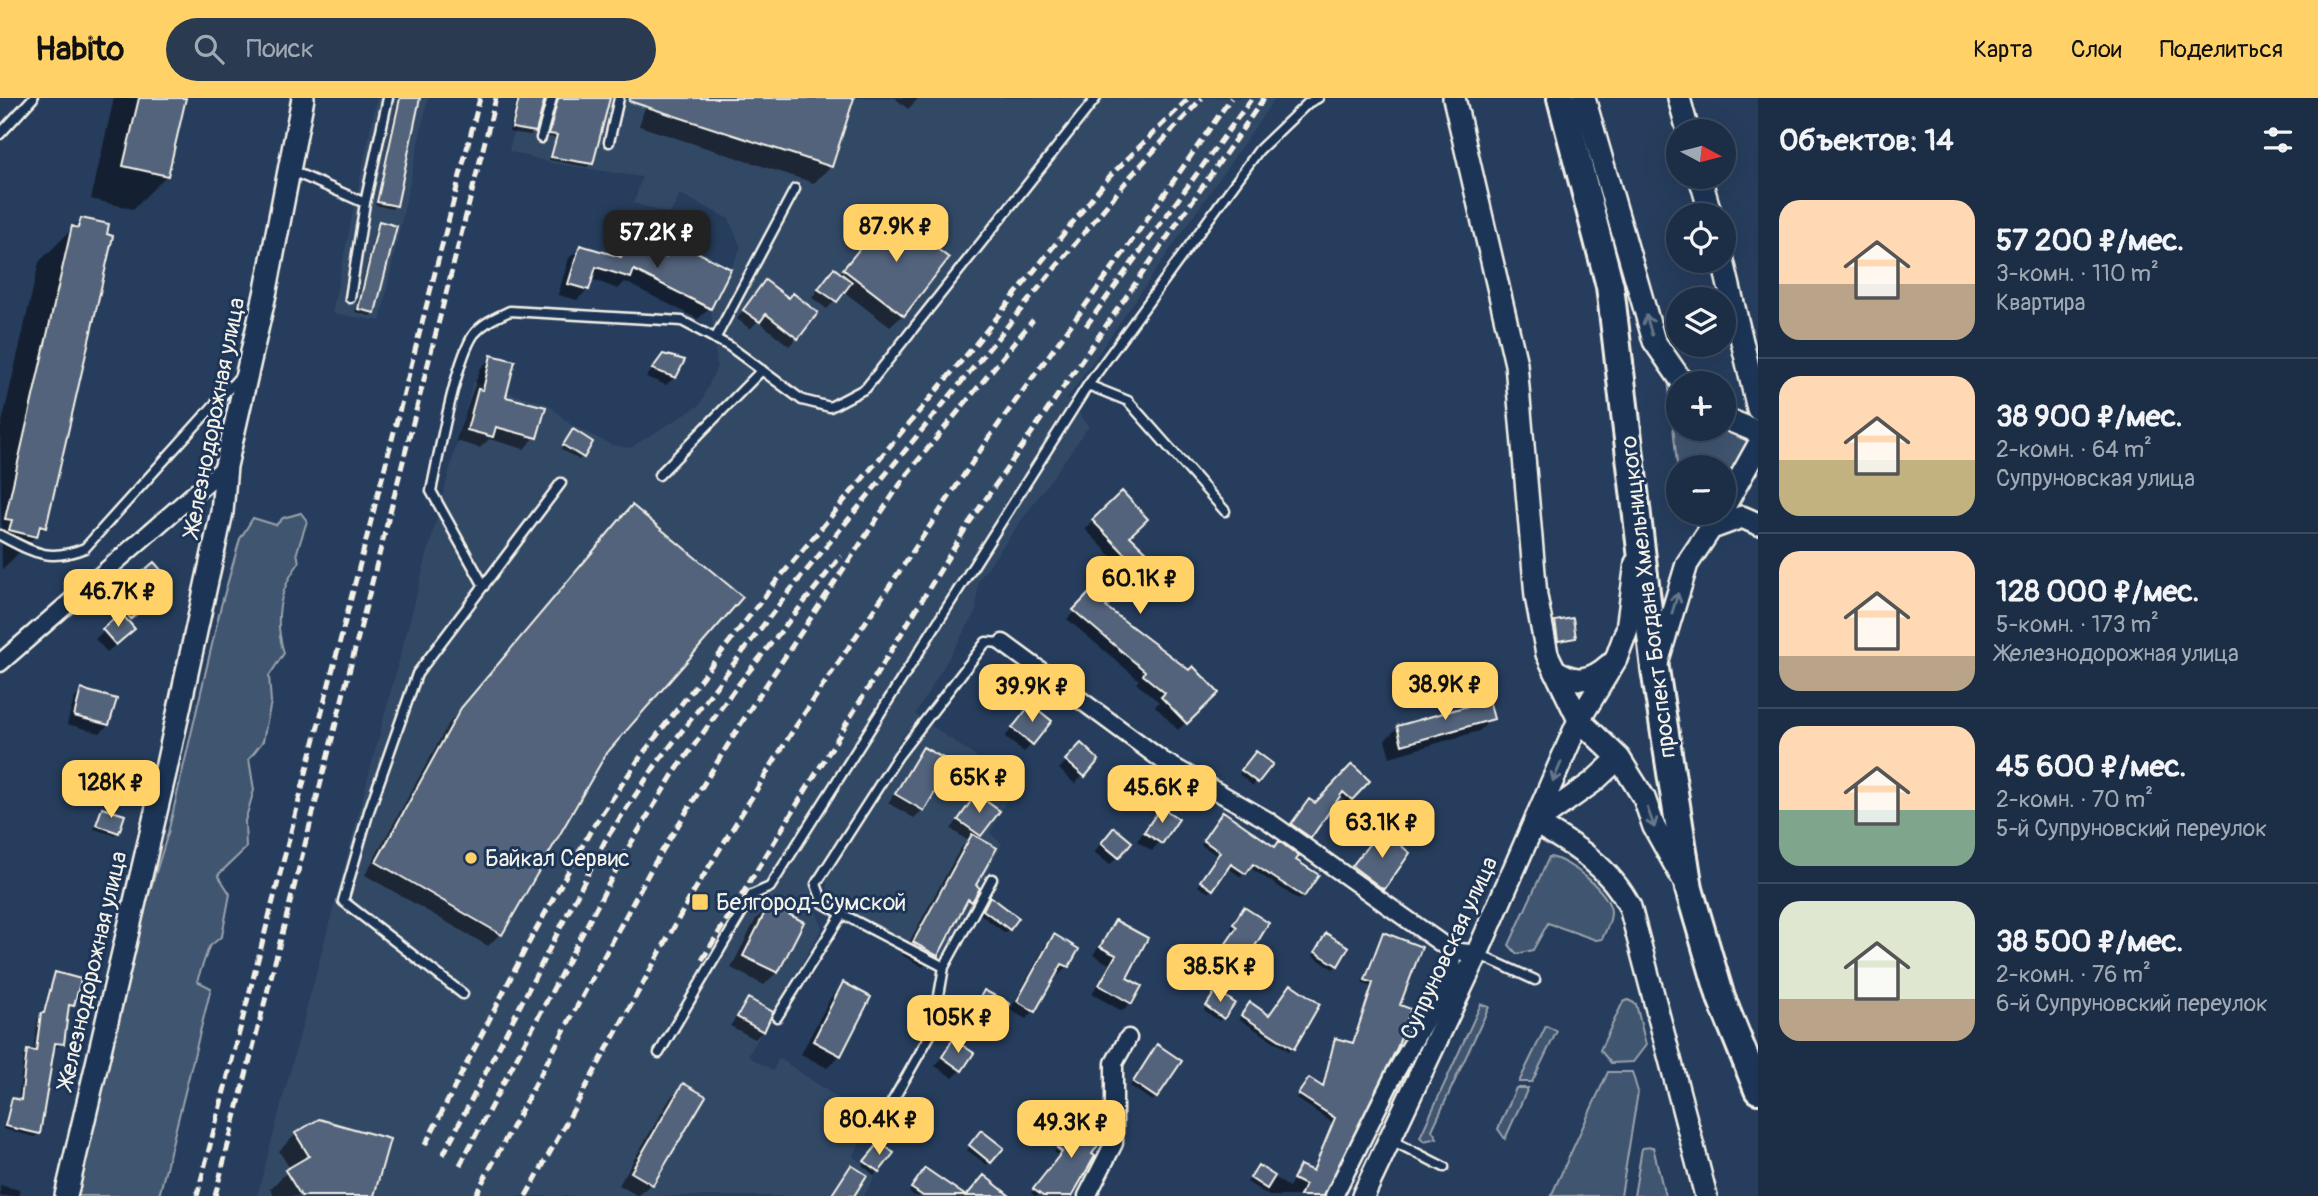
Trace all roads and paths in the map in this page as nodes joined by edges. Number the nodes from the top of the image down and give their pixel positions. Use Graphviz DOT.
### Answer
graph roads {
  1 [pos="33,98"];
  2 [pos="303,98"];
  3 [pos="388,98"];
  4 [pos="552,98"];
  5 [pos="619,98"];
  6 [pos="1096,98"];
  7 [pos="1318,98"];
  8 [pos="1454,98"];
  9 [pos="1561,98"];
  10 [pos="1584,98"];
  11 [pos="1679,98"];
  12 [pos="1685,119"];
  13 [pos="0,134"];
  14 [pos="541,138"];
  15 [pos="609,142"];
  16 [pos="287,169"];
  17 [pos="796,189"];
  18 [pos="365,203"];
  19 [pos="1726,273"];
  20 [pos="350,298"];
  21 [pos="715,339"];
  22 [pos="249,366"];
  23 [pos="762,370"];
  24 [pos="1675,371"];
  25 [pos="1088,385"];
  26 [pos="1758,409"];
  27 [pos="1736,423"];
  28 [pos="1758,432"];
  29 [pos="1758,446"];
  30 [pos="226,466"];
  31 [pos="659,475"];
  32 [pos="561,483"];
  33 [pos="1736,485"];
  34 [pos="1224,511"];
  35 [pos="1736,518"];
  36 [pos="1758,524"];
  37 [pos="1713,525"];
  38 [pos="1640,529"];
  39 [pos="0,535"];
  40 [pos="484,586"];
  41 [pos="1003,643"];
  42 [pos="1616,659"];
  43 [pos="0,663"];
  44 [pos="1655,668"];
  45 [pos="1555,670"];
  46 [pos="1579,720"];
  47 [pos="1619,758"];
  48 [pos="1535,823"];
  49 [pos="992,879"];
  50 [pos="1689,889"];
  51 [pos="842,914"];
  52 [pos="1452,951"];
  53 [pos="1477,954"];
  54 [pos="944,967"];
  55 [pos="1535,980"];
  56 [pos="463,994"];
  57 [pos="777,1017"];
  58 [pos="1128,1038"];
  59 [pos="659,1053"];
  60 [pos="1758,1090"];
  61 [pos="888,1109"];
  62 [pos="1389,1139"];
  63 [pos="1444,1167"];
  64 [pos="66,1196"];
  65 [pos="1087,1196"];
  66 [pos="1334,1196"];
  67 [pos="1363,1196"];
  68 [pos="1706,1196"];
  1 -- 13 [label="lane"];
  2 -- 16 [label="street, Железнодорожная улица"];
  3 -- 18 [label="lane"];
  4 -- 14 [label="lane"];
  5 -- 15 [label="lane"];
  6 -- 23 [label="lane"];
  7 -- 25 [label="lane"];
  8 -- 45 [label="street"];
  9 -- 38 [label="main road, проспект Богдана Хмельницкого"];
  24 -- 10 [label="street, one-way"];
  11 -- 12 [label="street"];
  16 -- 18 [label="lane"];
  16 -- 22 [label="street, Железнодорожная улица"];
  17 -- 21 [label="lane"];
  18 -- 20 [label="lane"];
  19 -- 26 [label="street"];
  21 -- 23 [label="lane"];
  21 -- 40 [label="lane"];
  22 -- 30 [label="street, Железнодорожная улица"];
  22 -- 39 [label="lane"];
  23 -- 31 [label="lane"];
  25 -- 34 [label="lane"];
  25 -- 59 [label="lane"];
  27 -- 28 [label="street"];
  29 -- 33 [label="street"];
  30 -- 43 [label="street"];
  30 -- 64 [label="street, Железнодорожная улица"];
  32 -- 40 [label="lane"];
  35 -- 36 [label="street"];
  44 -- 37 [label="street, one-way"];
  38 -- 42 [label="street, Супруновская улица"];
  38 -- 44 [label="main road, проспект Богдана Хмельницкого"];
  40 -- 56 [label="lane"];
  41 -- 51 [label="lane"];
  41 -- 52 [label="street"];
  42 -- 45 [label="street"];
  42 -- 46 [label="street, Супруновская улица"];
  44 -- 50 [label="main road, проспект Богдана Хмельницкого"];
  45 -- 46 [label="street"];
  46 -- 47 [label="street"];
  46 -- 48 [label="street, Супруновская улица, one-way"];
  47 -- 48 [label="street"];
  47 -- 50 [label="street, one-way"];
  48 -- 53 [label="street, Супруновская улица"];
  48 -- 68 [label="street"];
  49 -- 54 [label="lane"];
  50 -- 60 [label="main road, проспект Богдана Хмельницкого"];
  51 -- 54 [label="lane"];
  51 -- 57 [label="lane"];
  52 -- 53 [label="street"];
  52 -- 66 [label="street"];
  53 -- 55 [label="lane"];
  53 -- 62 [label="street, Супруновская улица"];
  54 -- 61 [label="lane"];
  58 -- 65 [label="street"];
  62 -- 63 [label="lane"];
  62 -- 67 [label="street, Супруновская улица"];
}
